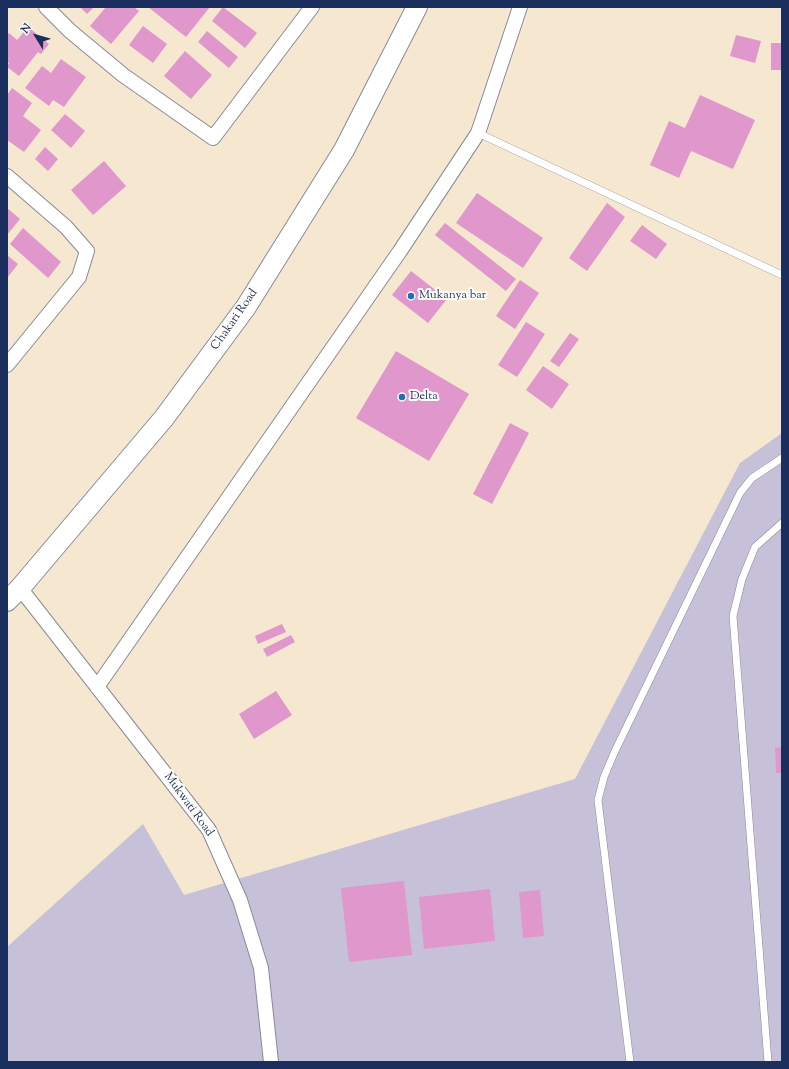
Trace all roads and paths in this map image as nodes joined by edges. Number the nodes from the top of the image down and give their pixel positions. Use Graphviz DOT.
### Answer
graph roads {
  1 [pos="46,7"];
  2 [pos="312,7"];
  3 [pos="417,7"];
  4 [pos="520,7"];
  5 [pos="478,133"];
  6 [pos="7,176"];
  7 [pos="782,275"];
  8 [pos="7,365"];
  9 [pos="782,458"];
  10 [pos="782,522"];
  11 [pos="13,595"];
  12 [pos="97,687"];
  13 [pos="271,1062"];
  14 [pos="630,1062"];
  15 [pos="768,1062"];
  1 -- 2 [label="street"];
  3 -- 11 [label="main road, Chakari Road"];
  4 -- 5 [label="street"];
  5 -- 7 [label="lane"];
  5 -- 12 [label="street"];
  6 -- 8 [label="street"];
  9 -- 14 [label="lane"];
  10 -- 15 [label="lane"];
  11 -- 12 [label="street, Mukwati Road"];
  12 -- 13 [label="street, Mukwati Road"];
}
